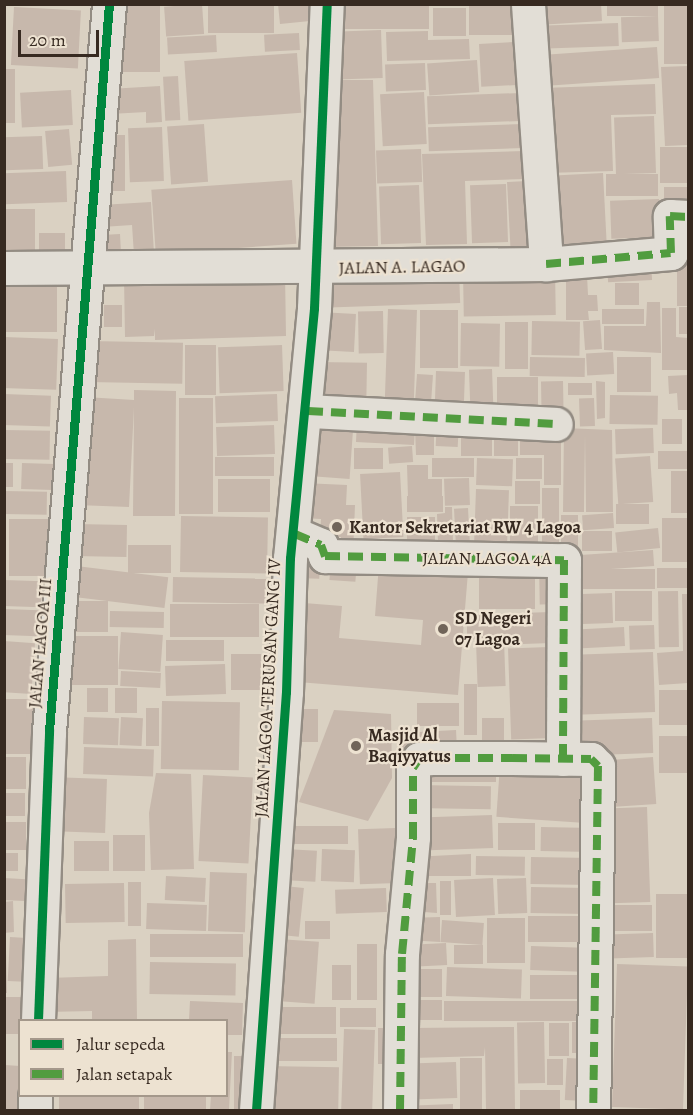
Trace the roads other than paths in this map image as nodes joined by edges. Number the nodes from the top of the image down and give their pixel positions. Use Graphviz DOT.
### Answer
graph roads {
  1 [pos="109,4"];
  2 [pos="327,4"];
  3 [pos="528,4"];
  4 [pos="688,217"];
  5 [pos="546,264"];
  6 [pos="4,268"];
  7 [pos="88,269"];
  8 [pos="315,269"];
  9 [pos="308,411"];
  10 [pos="556,424"];
  11 [pos="295,534"];
  12 [pos="563,759"];
  13 [pos="38,1019"];
  14 [pos="256,1110"];
  15 [pos="400,1110"];
  16 [pos="593,1110"];
  1 -- 7 [label="street, JALAN LAGOA III"];
  2 -- 8 [label="street, JALAN LAGOA TERUSAN GANG IV"];
  3 -- 5 [label="street"];
  4 -- 5 [label="street, JALAN A. LAGAO"];
  5 -- 8 [label="street, JALAN A. LAGAO"];
  6 -- 7 [label="street, JALAN A. LAGAO"];
  7 -- 8 [label="street, JALAN A. LAGAO"];
  7 -- 13 [label="street, JALAN LAGOA III"];
  8 -- 9 [label="street, JALAN LAGOA TERUSAN GANG IV"];
  9 -- 10 [label="street"];
  9 -- 11 [label="street, JALAN LAGOA TERUSAN GANG IV"];
  11 -- 12 [label="street, JALAN LAGOA 4A"];
  11 -- 14 [label="street, JALAN LAGOA TERUSAN GANG IV"];
  12 -- 15 [label="street"];
  12 -- 16 [label="street"];
}
